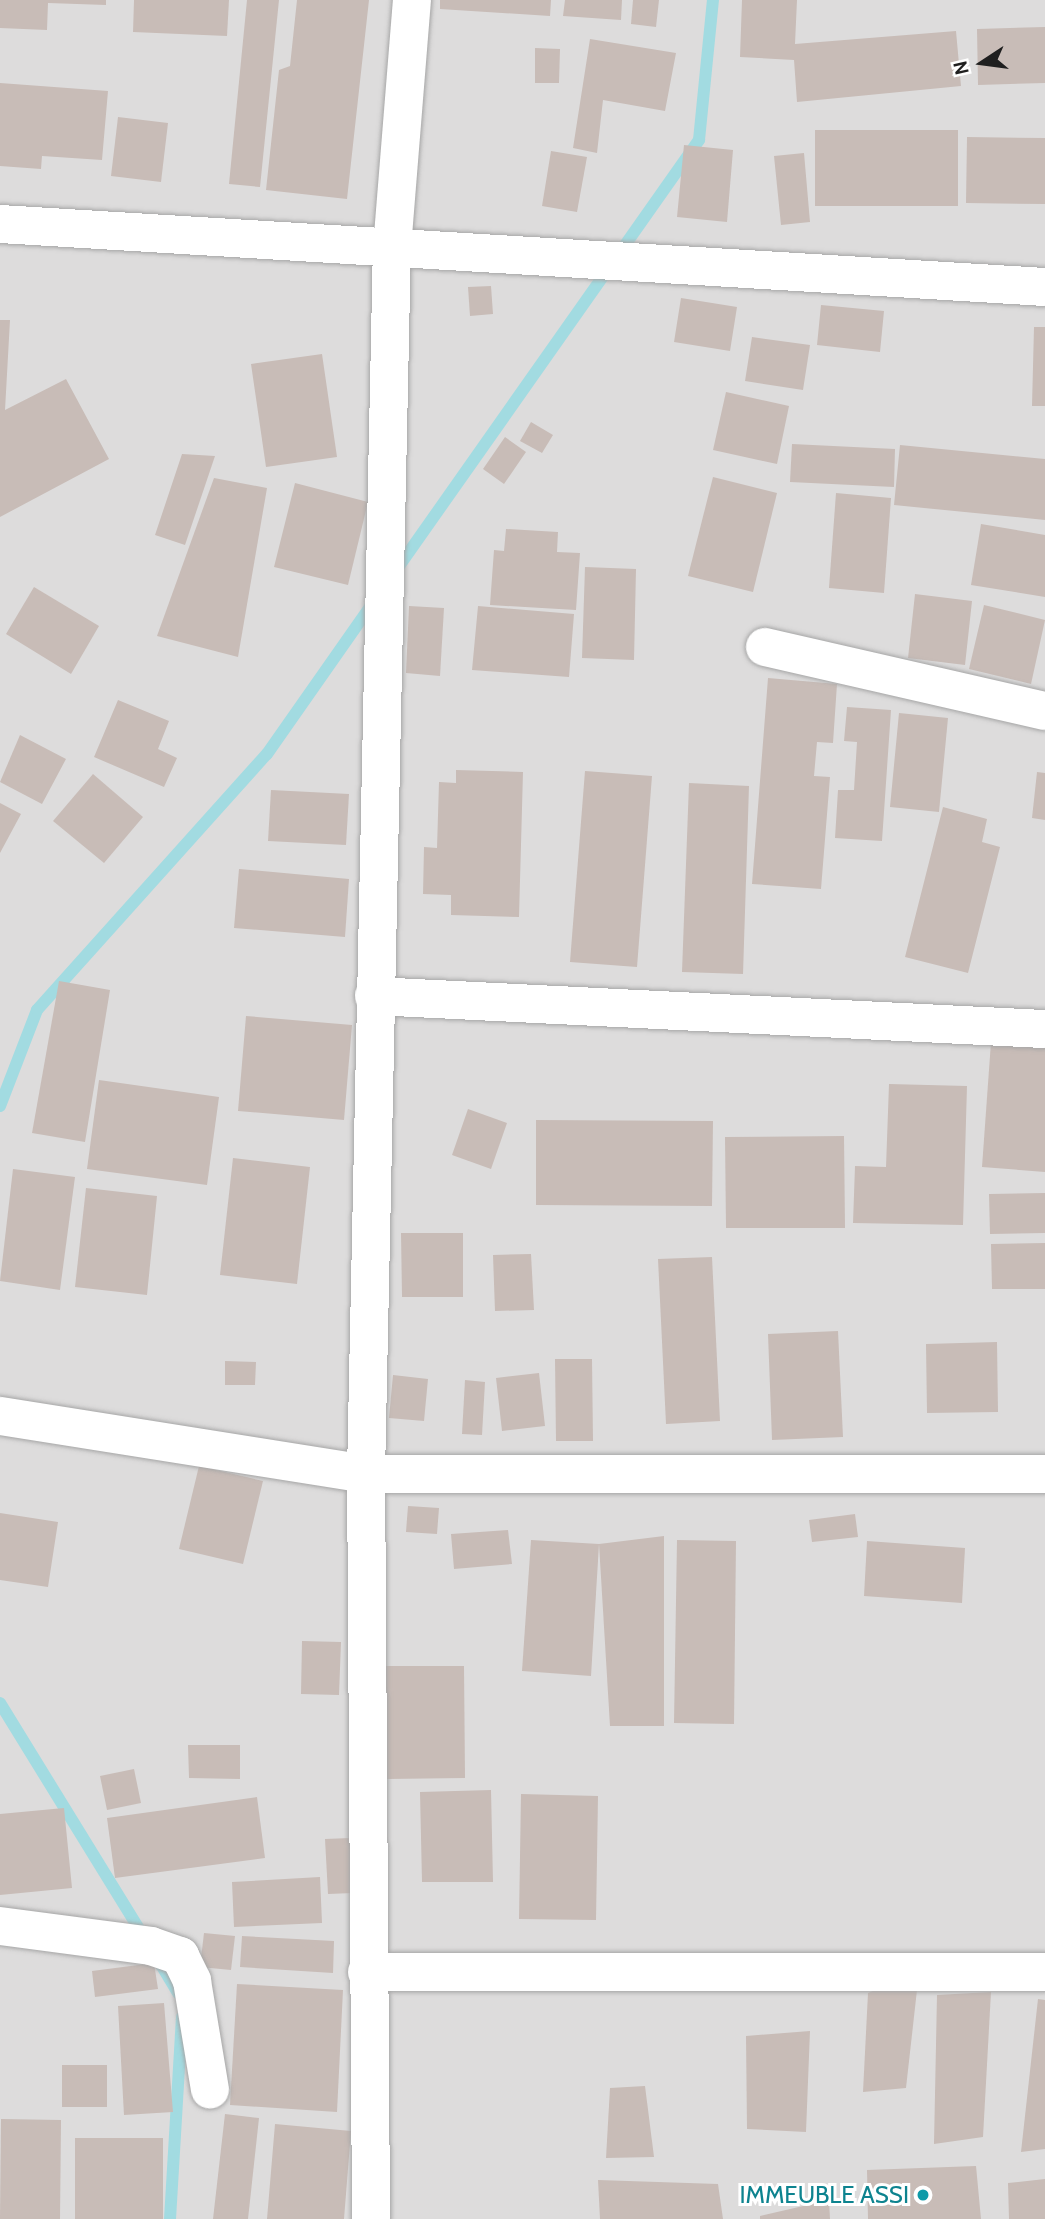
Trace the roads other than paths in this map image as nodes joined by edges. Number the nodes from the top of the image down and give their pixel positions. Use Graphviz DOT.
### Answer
graph roads {
  1 [pos="412,0"];
  2 [pos="0,224"];
  3 [pos="392,248"];
  4 [pos="1045,287"];
  5 [pos="765,647"];
  6 [pos="1045,711"];
  7 [pos="374,996"];
  8 [pos="1045,1029"];
  9 [pos="0,1416"];
  10 [pos="366,1474"];
  11 [pos="1045,1474"];
  12 [pos="0,1926"];
  13 [pos="367,1972"];
  14 [pos="1045,1972"];
  15 [pos="210,2090"];
  16 [pos="371,2219"];
  1 -- 3 [label="street"];
  2 -- 3 [label="street"];
  3 -- 4 [label="street"];
  3 -- 7 [label="street"];
  5 -- 6 [label="street"];
  7 -- 8 [label="street"];
  7 -- 10 [label="street"];
  9 -- 10 [label="street"];
  10 -- 11 [label="street"];
  10 -- 13 [label="street"];
  12 -- 15 [label="street"];
  13 -- 14 [label="street"];
  13 -- 16 [label="street"];
}
